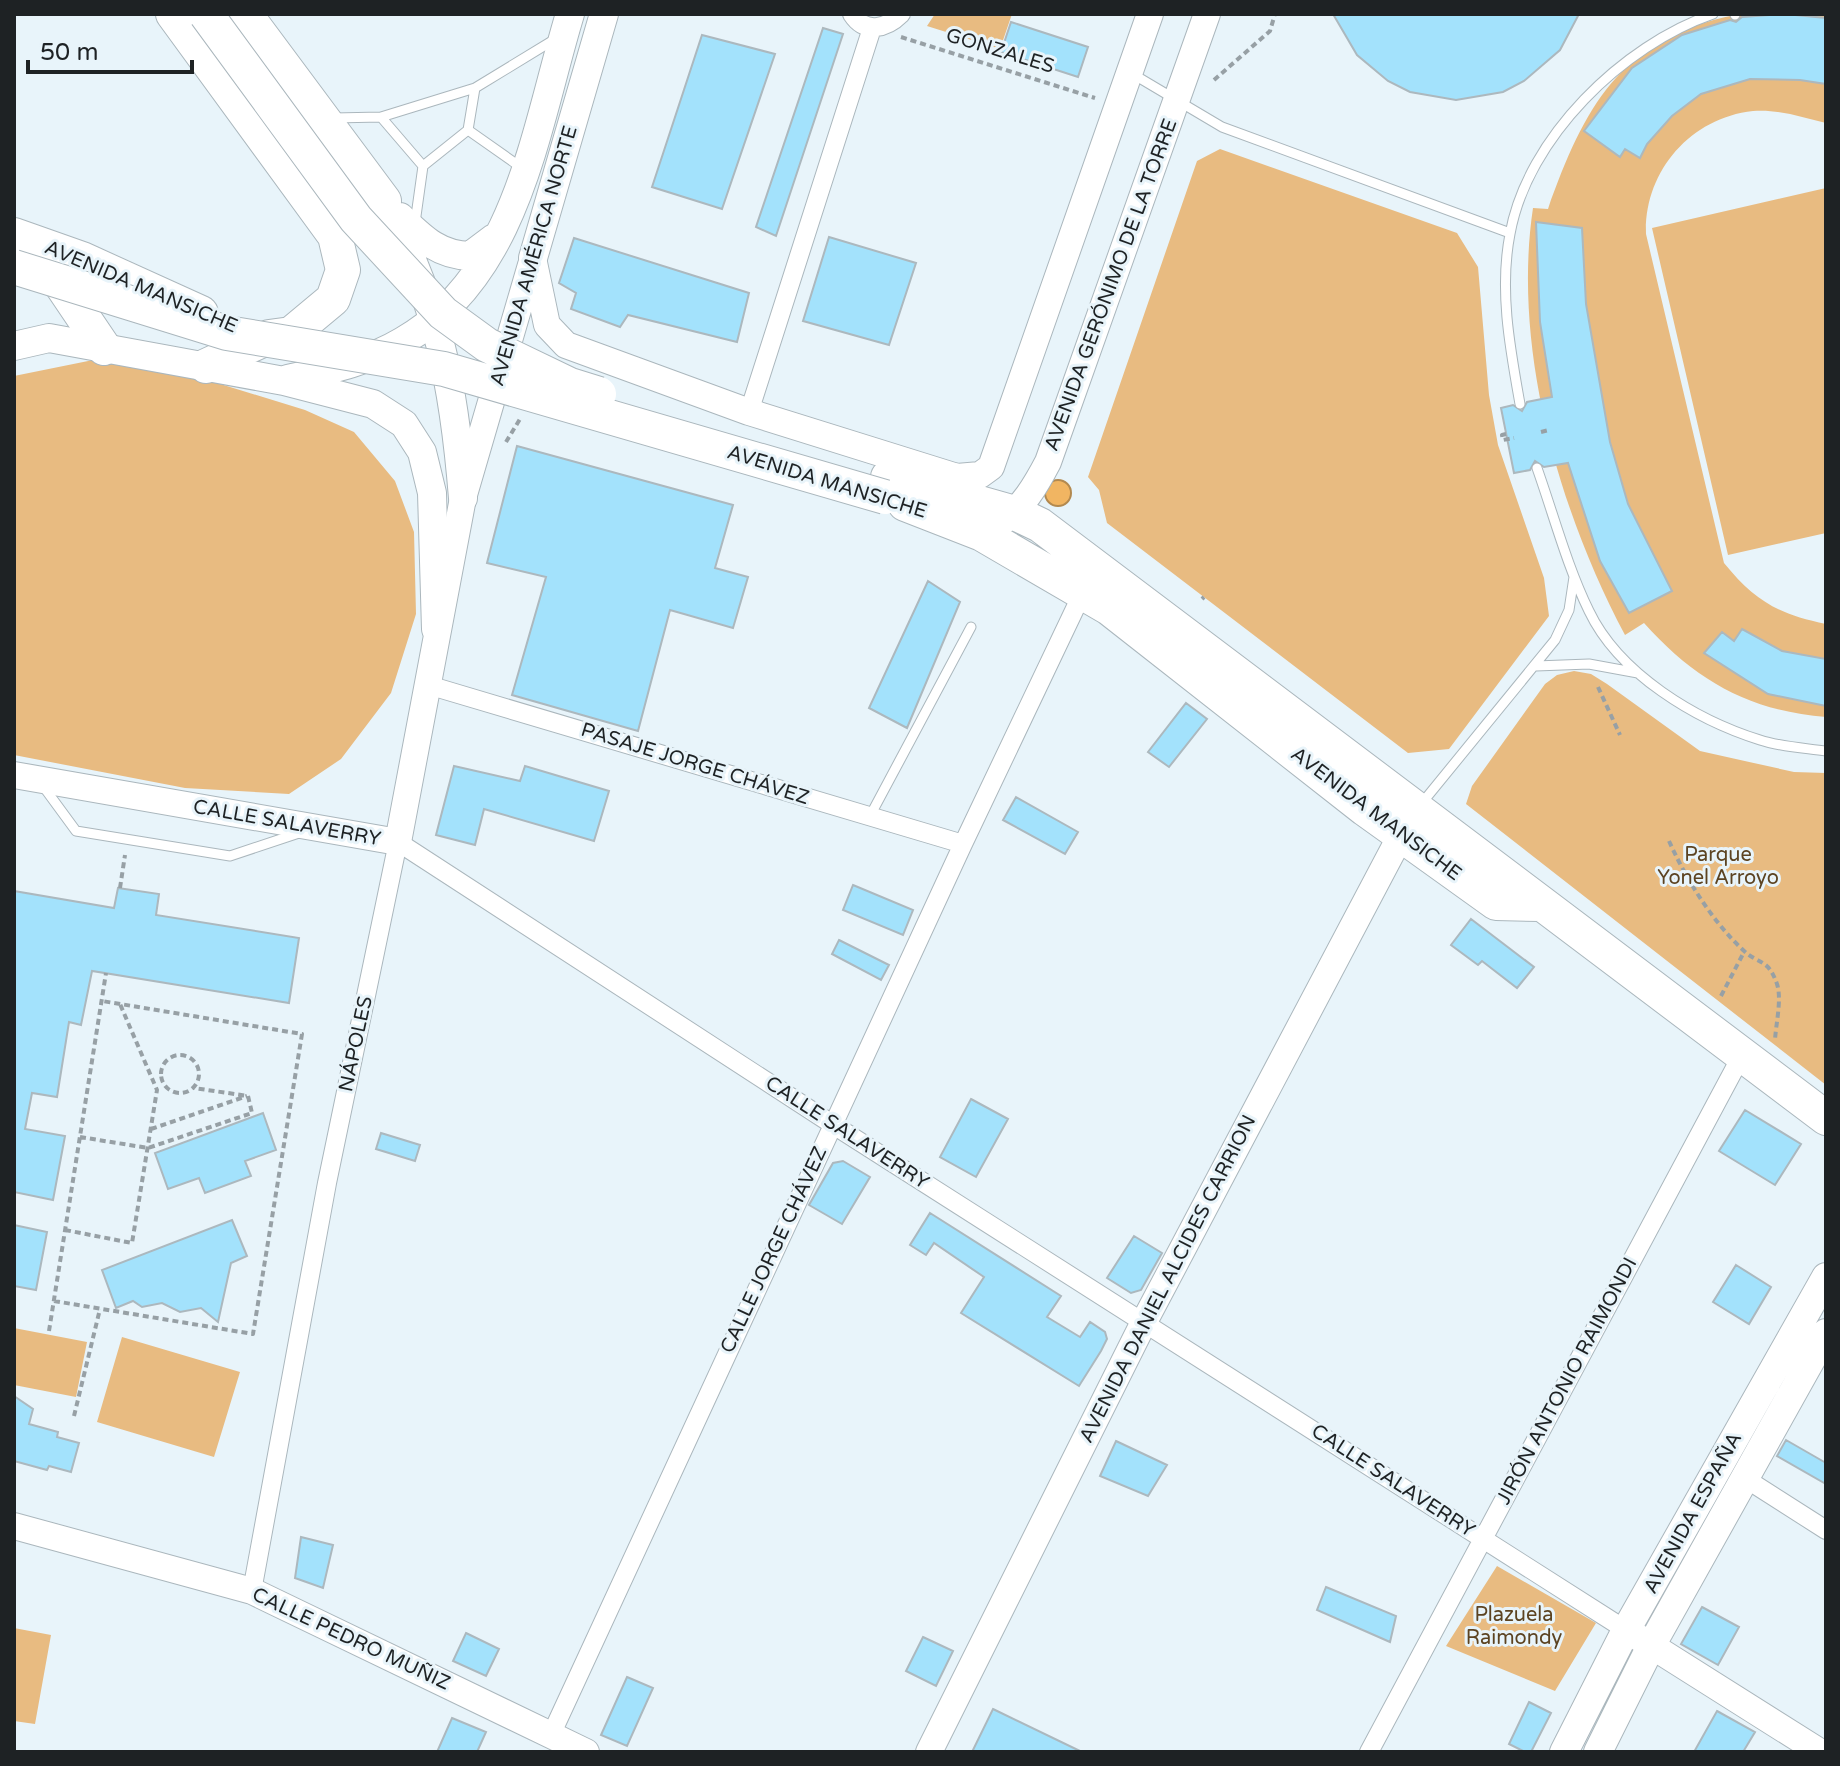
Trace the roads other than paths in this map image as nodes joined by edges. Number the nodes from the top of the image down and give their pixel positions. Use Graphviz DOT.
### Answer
graph roads {
  1 [pos="173,14"];
  2 [pos="206,14"];
  3 [pos="245,14"];
  4 [pos="604,14"];
  5 [pos="852,14"];
  6 [pos="901,14"];
  7 [pos="1150,14"];
  8 [pos="1207,14"];
  9 [pos="1713,14"];
  10 [pos="567,24"];
  11 [pos="872,28"];
  12 [pos="1129,72"];
  13 [pos="475,88"];
  14 [pos="1178,98"];
  15 [pos="381,117"];
  16 [pos="323,119"];
  17 [pos="468,130"];
  18 [pos="423,166"];
  19 [pos="525,171"];
  20 [pos="384,201"];
  21 [pos="505,225"];
  22 [pos="414,230"];
  23 [pos="1510,233"];
  24 [pos="14,236"];
  25 [pos="533,258"];
  26 [pos="14,267"];
  27 [pos="435,319"];
  28 [pos="269,337"];
  29 [pos="14,346"];
  30 [pos="104,348"];
  31 [pos="206,366"];
  32 [pos="284,381"];
  33 [pos="1520,404"];
  34 [pos="749,412"];
  35 [pos="1537,468"];
  36 [pos="886,487"];
  37 [pos="463,498"];
  38 [pos="1015,513"];
  39 [pos="982,534"];
  40 [pos="1574,577"];
  41 [pos="1082,594"];
  42 [pos="971,627"];
  43 [pos="436,629"];
  44 [pos="1536,666"];
  45 [pos="1641,674"];
  46 [pos="428,685"];
  47 [pos="1826,751"];
  48 [pos="27,777"];
  49 [pos="870,816"];
  50 [pos="1408,823"];
  51 [pos="315,827"];
  52 [pos="398,842"];
  53 [pos="963,844"];
  54 [pos="1743,1053"];
  55 [pos="1826,1118"];
  56 [pos="832,1124"];
  57 [pos="1826,1277"];
  58 [pos="1144,1322"];
  59 [pos="1826,1333"];
  60 [pos="1743,1477"];
  61 [pos="14,1526"];
  62 [pos="1826,1530"];
  63 [pos="1483,1539"];
  64 [pos="252,1591"];
  65 [pos="1626,1630"];
  66 [pos="1651,1646"];
  67 [pos="551,1735"];
  68 [pos="586,1752"];
  69 [pos="929,1752"];
  70 [pos="1369,1752"];
  71 [pos="1564,1752"];
  72 [pos="1598,1752"];
  73 [pos="1820,1752"];
  1 -- 28 [label="highway"];
  2 -- 36 [label="highway, AVENIDA MANSICHE, bridge"];
  3 -- 16 [label="highway"];
  4 -- 25 [label="main road, AVENIDA AMÉRICA NORTE"];
  5 -- 11 [label="street"];
  6 -- 11 [label="street"];
  7 -- 12 [label="main road"];
  8 -- 14 [label="main road, AVENIDA GERÓNIMO DE LA TORRE"];
  9 -- 23 [label="lane"];
  10 -- 13 [label="lane"];
  10 -- 19 [label="main road, AVENIDA AMÉRICA NORTE"];
  11 -- 34 [label="street"];
  12 -- 14 [label="lane"];
  12 -- 34 [label="main road"];
  13 -- 15 [label="lane"];
  13 -- 17 [label="lane"];
  14 -- 23 [label="lane"];
  14 -- 38 [label="main road, AVENIDA GERÓNIMO DE LA TORRE"];
  15 -- 16 [label="lane"];
  15 -- 18 [label="lane"];
  16 -- 20 [label="highway"];
  17 -- 18 [label="lane"];
  17 -- 19 [label="lane"];
  18 -- 22 [label="lane"];
  19 -- 21 [label="main road, AVENIDA AMÉRICA NORTE"];
  20 -- 22 [label="main road"];
  20 -- 27 [label="main road"];
  21 -- 22 [label="main road"];
  21 -- 27 [label="main road, AVENIDA AMÉRICA NORTE"];
  23 -- 33 [label="lane"];
  24 -- 28 [label="highway, AVENIDA MANSICHE"];
  24 -- 30 [label="highway"];
  25 -- 34 [label="main road"];
  25 -- 37 [label="main road, AVENIDA AMÉRICA NORTE"];
  26 -- 36 [label="highway, AVENIDA MANSICHE, bridge"];
  27 -- 32 [label="main road, AVENIDA AMÉRICA NORTE"];
  27 -- 37 [label="main road"];
  28 -- 31 [label="highway"];
  29 -- 30 [label="main road"];
  30 -- 31 [label="main road"];
  31 -- 32 [label="main road"];
  32 -- 43 [label="main road"];
  35 -- 40 [label="lane"];
  36 -- 38 [label="highway, AVENIDA MANSICHE"];
  36 -- 39 [label="highway, AVENIDA MANSICHE"];
  37 -- 43 [label="main road, NÁPOLES"];
  38 -- 39 [label="main road, AVENIDA GERÓNIMO DE LA TORRE"];
  38 -- 50 [label="highway, AVENIDA MANSICHE"];
  39 -- 41 [label="highway, AVENIDA MANSICHE"];
  40 -- 44 [label="lane"];
  40 -- 45 [label="lane"];
  41 -- 50 [label="highway, AVENIDA MANSICHE"];
  41 -- 53 [label="street, CALLE JORGE CHÁVEZ"];
  42 -- 49 [label="lane"];
  43 -- 46 [label="main road, NÁPOLES"];
  44 -- 45 [label="lane"];
  44 -- 50 [label="lane"];
  45 -- 47 [label="lane"];
  46 -- 49 [label="street, PASAJE JORGE CHÁVEZ"];
  46 -- 52 [label="main road, NÁPOLES"];
  48 -- 51 [label="main road, CALLE SALAVERRY"];
  48 -- 51 [label="lane"];
  49 -- 53 [label="street, PASAJE JORGE CHÁVEZ"];
  50 -- 54 [label="highway, AVENIDA MANSICHE"];
  50 -- 58 [label="main road, AVENIDA DANIEL ALCIDES CARRION"];
  51 -- 52 [label="main road, CALLE SALAVERRY"];
  52 -- 56 [label="street, CALLE SALAVERRY"];
  52 -- 64 [label="street, NÁPOLES"];
  53 -- 56 [label="street, CALLE JORGE CHÁVEZ"];
  54 -- 55 [label="highway, AVENIDA MANSICHE"];
  54 -- 63 [label="street, JIRÓN ANTONIO RAIMONDI"];
  56 -- 58 [label="street, CALLE SALAVERRY"];
  56 -- 67 [label="street, CALLE JORGE CHÁVEZ"];
  57 -- 65 [label="main road, AVENIDA ESPAÑA"];
  58 -- 63 [label="street, CALLE SALAVERRY"];
  58 -- 69 [label="main road, AVENIDA DANIEL ALCIDES CARRION"];
  59 -- 60 [label="main road, AVENIDA ESPAÑA"];
  60 -- 62 [label="street"];
  60 -- 66 [label="main road, AVENIDA ESPAÑA"];
  61 -- 64 [label="main road, CALLE PEDRO MUÑIZ"];
  63 -- 65 [label="street, CALLE SALAVERRY"];
  63 -- 70 [label="street, JIRÓN ANTONIO RAIMONDI"];
  64 -- 67 [label="main road, CALLE PEDRO MUÑIZ"];
  65 -- 66 [label="main road"];
  65 -- 71 [label="main road, AVENIDA ESPAÑA"];
  66 -- 72 [label="main road, AVENIDA ESPAÑA"];
  66 -- 73 [label="main road"];
  67 -- 68 [label="main road, CALLE PEDRO MUÑIZ"];
}
